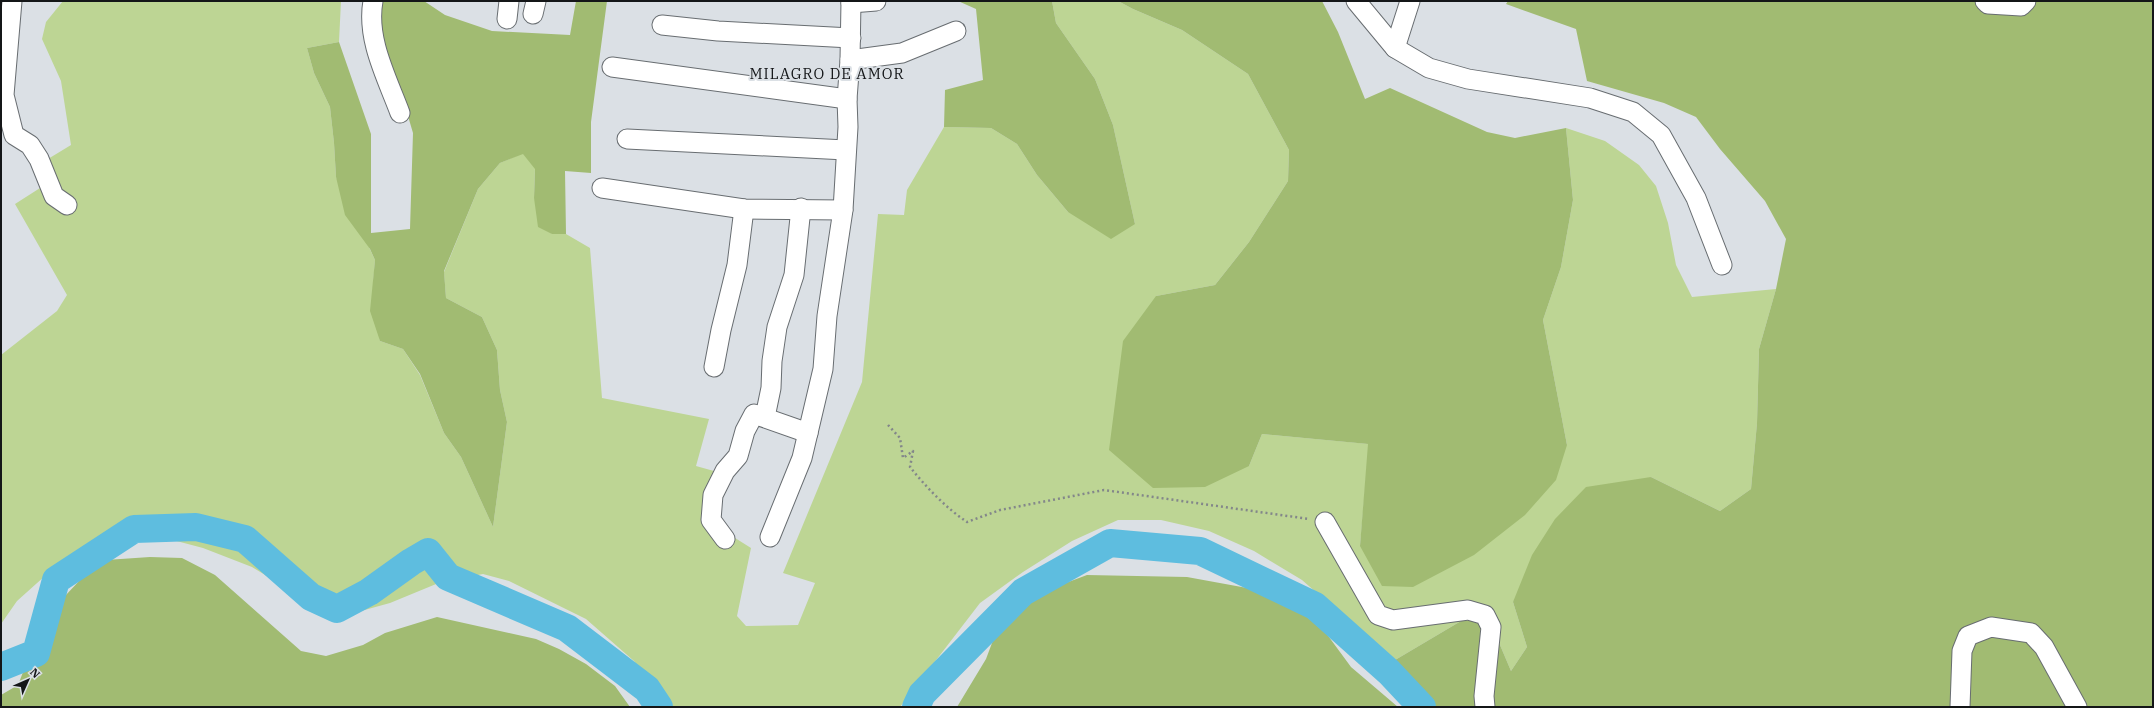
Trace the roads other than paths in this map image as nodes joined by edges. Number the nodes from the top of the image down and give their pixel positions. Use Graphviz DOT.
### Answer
graph roads {
  1 [pos="12,1"];
  2 [pos="373,1"];
  3 [pos="876,1"];
  4 [pos="1356,1"];
  5 [pos="1410,1"];
  6 [pos="1985,1"];
  7 [pos="2026,1"];
  8 [pos="851,2"];
  9 [pos="662,25"];
  10 [pos="956,31"];
  11 [pos="851,38"];
  12 [pos="1395,48"];
  13 [pos="850,60"];
  14 [pos="612,67"];
  15 [pos="847,99"];
  16 [pos="400,113"];
  17 [pos="627,139"];
  18 [pos="846,150"];
  19 [pos="602,188"];
  20 [pos="67,205"];
  21 [pos="744,208"];
  22 [pos="801,208"];
  23 [pos="843,210"];
  24 [pos="1722,265"];
  25 [pos="714,367"];
  26 [pos="765,417"];
  27 [pos="808,432"];
  28 [pos="1325,522"];
  29 [pos="770,537"];
  30 [pos="725,539"];
  31 [pos="1485,707"];
  32 [pos="1960,707"];
  33 [pos="2077,707"];
  1 -- 20 [label="street"];
  2 -- 16 [label="street"];
  3 -- 8 [label="street"];
  4 -- 12 [label="street"];
  5 -- 12 [label="street"];
  6 -- 7 [label="street"];
  8 -- 11 [label="street"];
  9 -- 11 [label="street"];
  10 -- 13 [label="street"];
  11 -- 13 [label="street"];
  12 -- 24 [label="street"];
  13 -- 15 [label="street"];
  14 -- 15 [label="street"];
  15 -- 18 [label="street"];
  17 -- 18 [label="street"];
  18 -- 23 [label="street"];
  19 -- 21 [label="street"];
  21 -- 22 [label="street"];
  21 -- 25 [label="street"];
  22 -- 23 [label="street"];
  22 -- 26 [label="street"];
  23 -- 27 [label="street"];
  26 -- 27 [label="street"];
  26 -- 30 [label="street"];
  27 -- 29 [label="street"];
  28 -- 31 [label="street"];
  32 -- 33 [label="street"];
}
